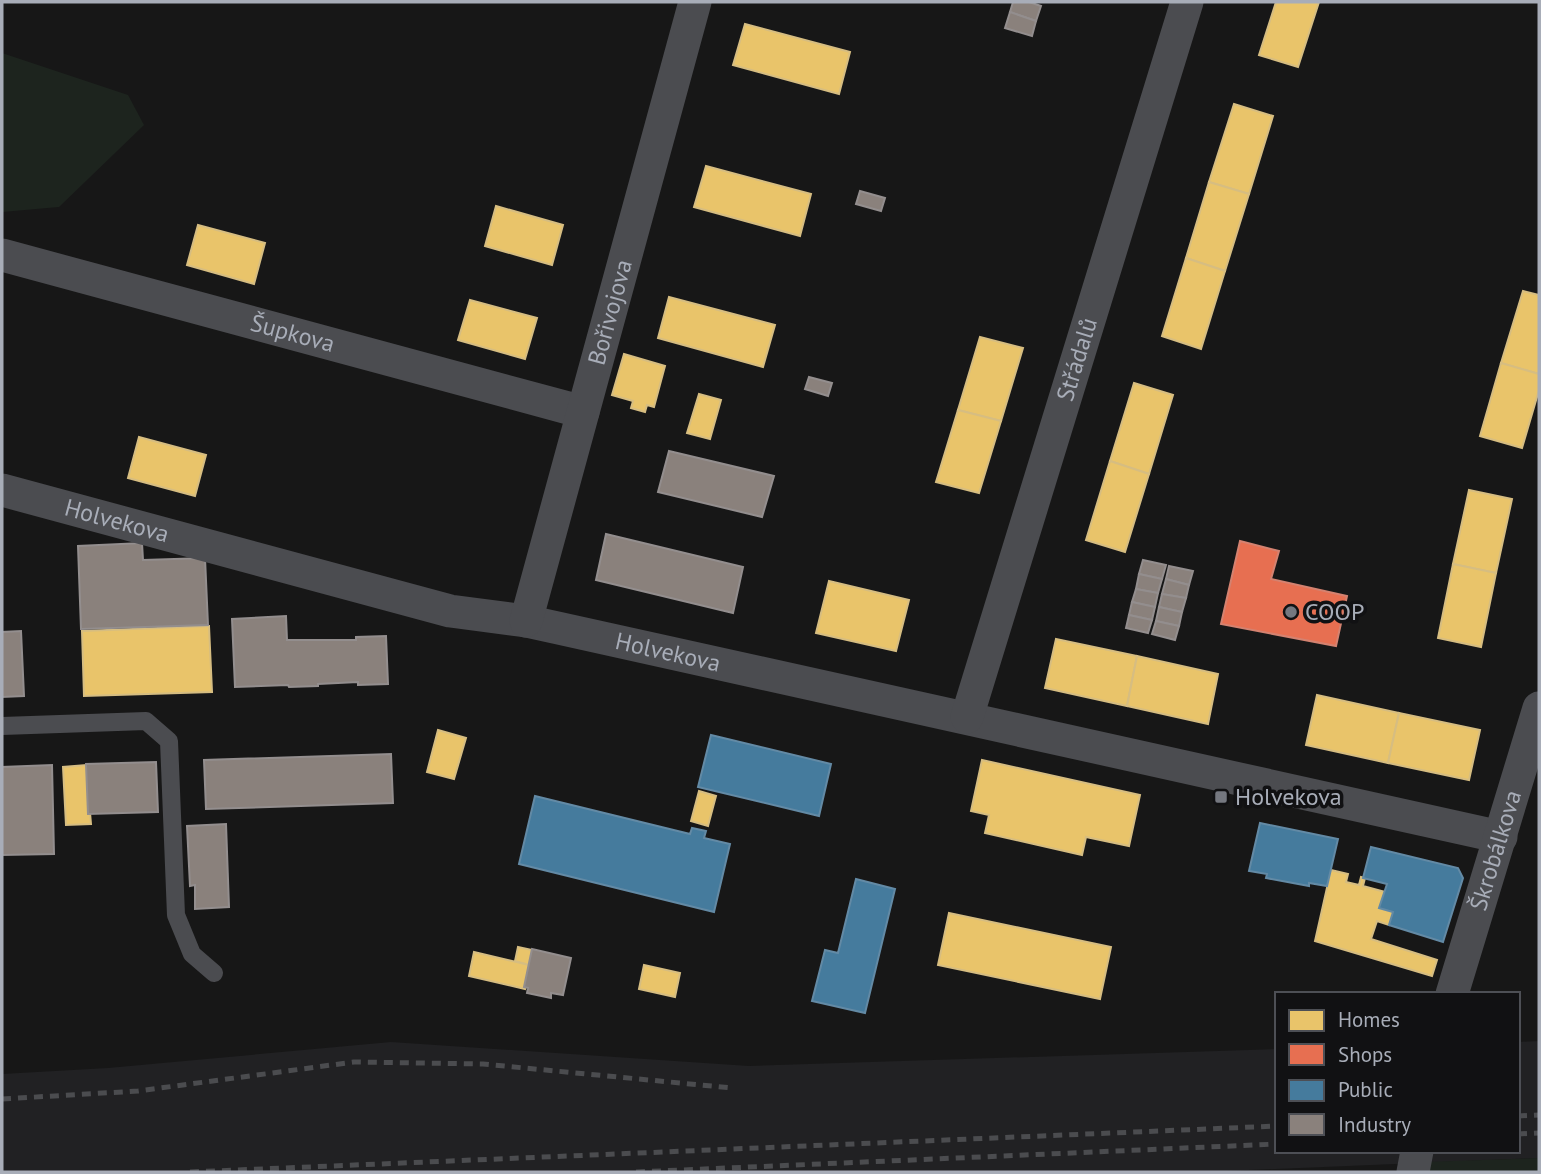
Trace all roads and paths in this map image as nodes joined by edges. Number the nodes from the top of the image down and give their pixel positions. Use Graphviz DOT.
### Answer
graph roads {
  1 [pos="695,2"];
  2 [pos="1187,2"];
  3 [pos="2,256"];
  4 [pos="583,412"];
  5 [pos="2,490"];
  6 [pos="526,621"];
  7 [pos="967,717"];
  8 [pos="1537,724"];
  9 [pos="2,726"];
  10 [pos="1501,837"];
  11 [pos="214,974"];
  12 [pos="1453,992"];
  13 [pos="1417,1153"];
  14 [pos="1413,1172"];
  1 -- 4 [label="street, Bořivojova"];
  2 -- 7 [label="street, Střádalů"];
  3 -- 4 [label="street, Šupkova"];
  4 -- 6 [label="street, Bořivojova"];
  5 -- 6 [label="street, Holvekova"];
  6 -- 7 [label="street, Holvekova"];
  7 -- 10 [label="street, Holvekova"];
  8 -- 10 [label="street, Škrobálkova"];
  9 -- 11 [label="lane"];
  10 -- 12 [label="street, Škrobálkova"];
  13 -- 14 [label="street"];
}
